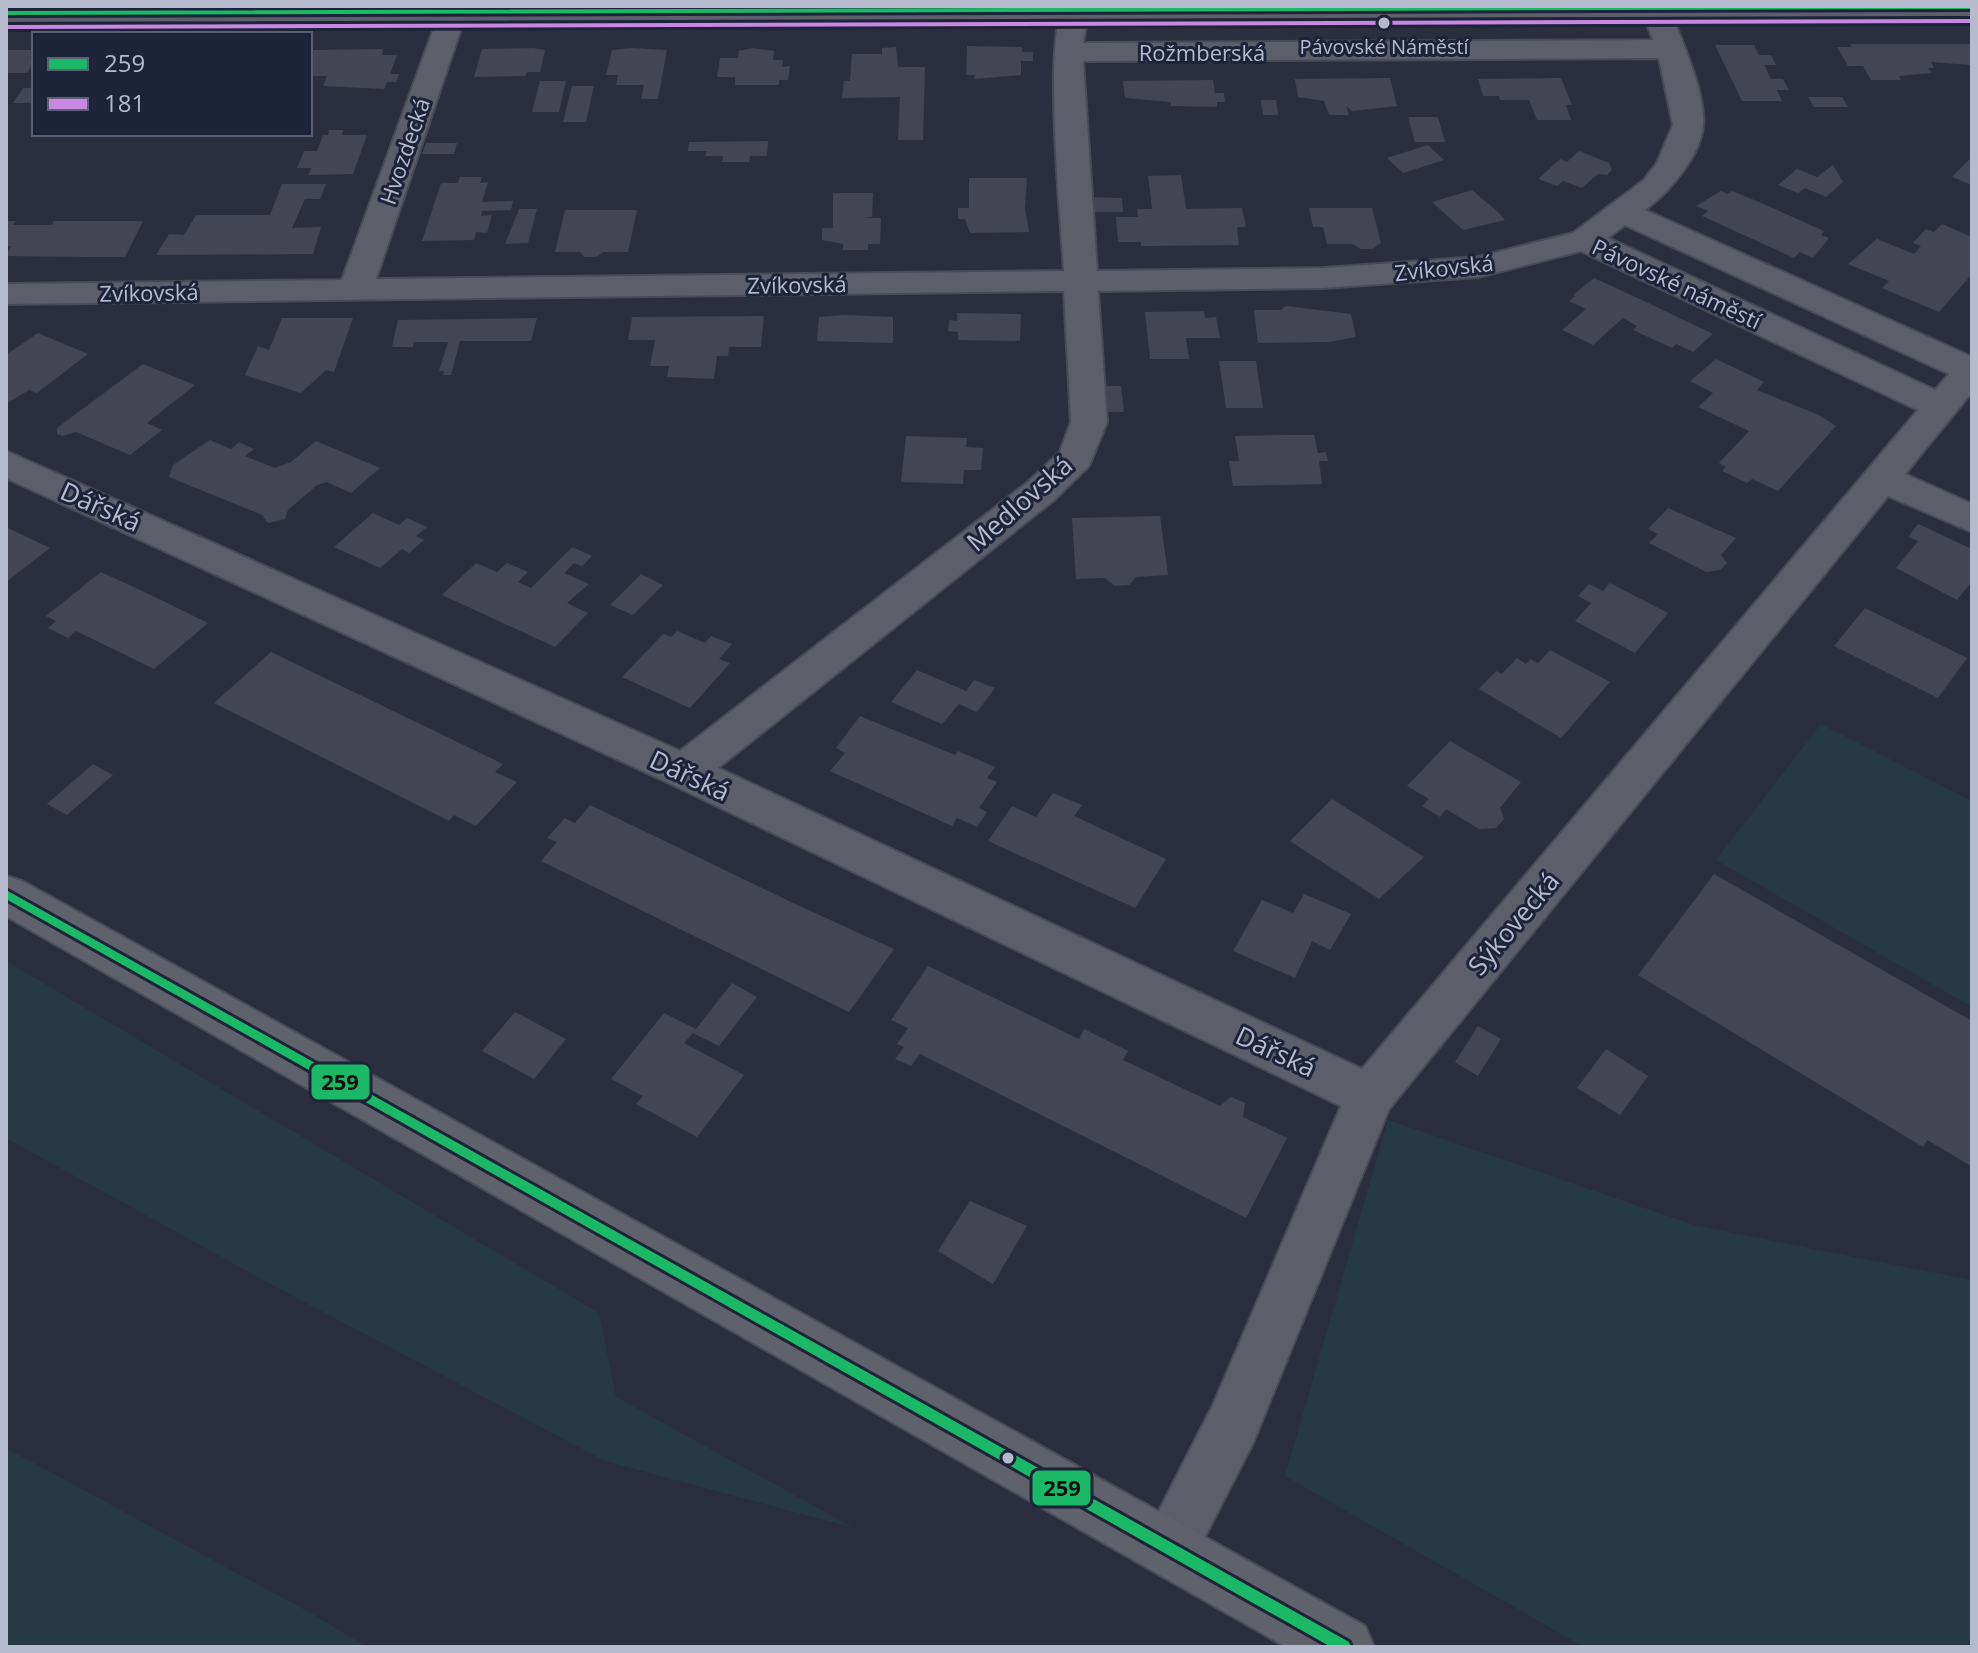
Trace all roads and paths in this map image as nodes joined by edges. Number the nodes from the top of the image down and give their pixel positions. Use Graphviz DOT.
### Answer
graph roads {
  1 [pos="1654,6"];
  2 [pos="1972,7"];
  3 [pos="637,8"];
  4 [pos="1075,10"];
  5 [pos="453,11"];
  6 [pos="6,13"];
  7 [pos="1669,49"];
  8 [pos="1071,52"];
  9 [pos="1623,212"];
  10 [pos="1585,240"];
  11 [pos="1079,281"];
  12 [pos="355,290"];
  13 [pos="6,294"];
  14 [pos="1972,369"];
  15 [pos="1939,406"];
  16 [pos="6,463"];
  17 [pos="1883,479"];
  18 [pos="1972,519"];
  19 [pos="684,771"];
  20 [pos="6,894"];
  21 [pos="1370,1096"];
  22 [pos="1169,1548"];
  23 [pos="1344,1647"];
  1 -- 2 [label="street, Rožmberská"];
  1 -- 4 [label="street, Rožmberská"];
  1 -- 7 [label="street"];
  3 -- 4 [label="street, Rožmberská"];
  3 -- 5 [label="street, Rožmberská"];
  4 -- 8 [label="street, Medlovská"];
  5 -- 6 [label="street, Rožmberská"];
  5 -- 12 [label="street, Hvozdecká"];
  7 -- 8 [label="street, Rožmberská"];
  7 -- 9 [label="street"];
  8 -- 11 [label="street, Medlovská"];
  9 -- 10 [label="street, Pávovské náměstí"];
  9 -- 14 [label="street, Pávovské náměstí"];
  10 -- 11 [label="street, Zvíkovská"];
  10 -- 15 [label="street, Pávovské náměstí"];
  11 -- 12 [label="street, Zvíkovská"];
  11 -- 19 [label="street, Medlovská"];
  12 -- 13 [label="street, Zvíkovská"];
  14 -- 15 [label="street, Sýkovecká"];
  15 -- 17 [label="street, Sýkovecká"];
  16 -- 19 [label="street, Dářská"];
  17 -- 18 [label="street"];
  17 -- 21 [label="street, Sýkovecká"];
  19 -- 21 [label="street, Dářská"];
  20 -- 22 [label="main road"];
  21 -- 22 [label="street, Sýkovecká"];
  22 -- 23 [label="main road"];
}
